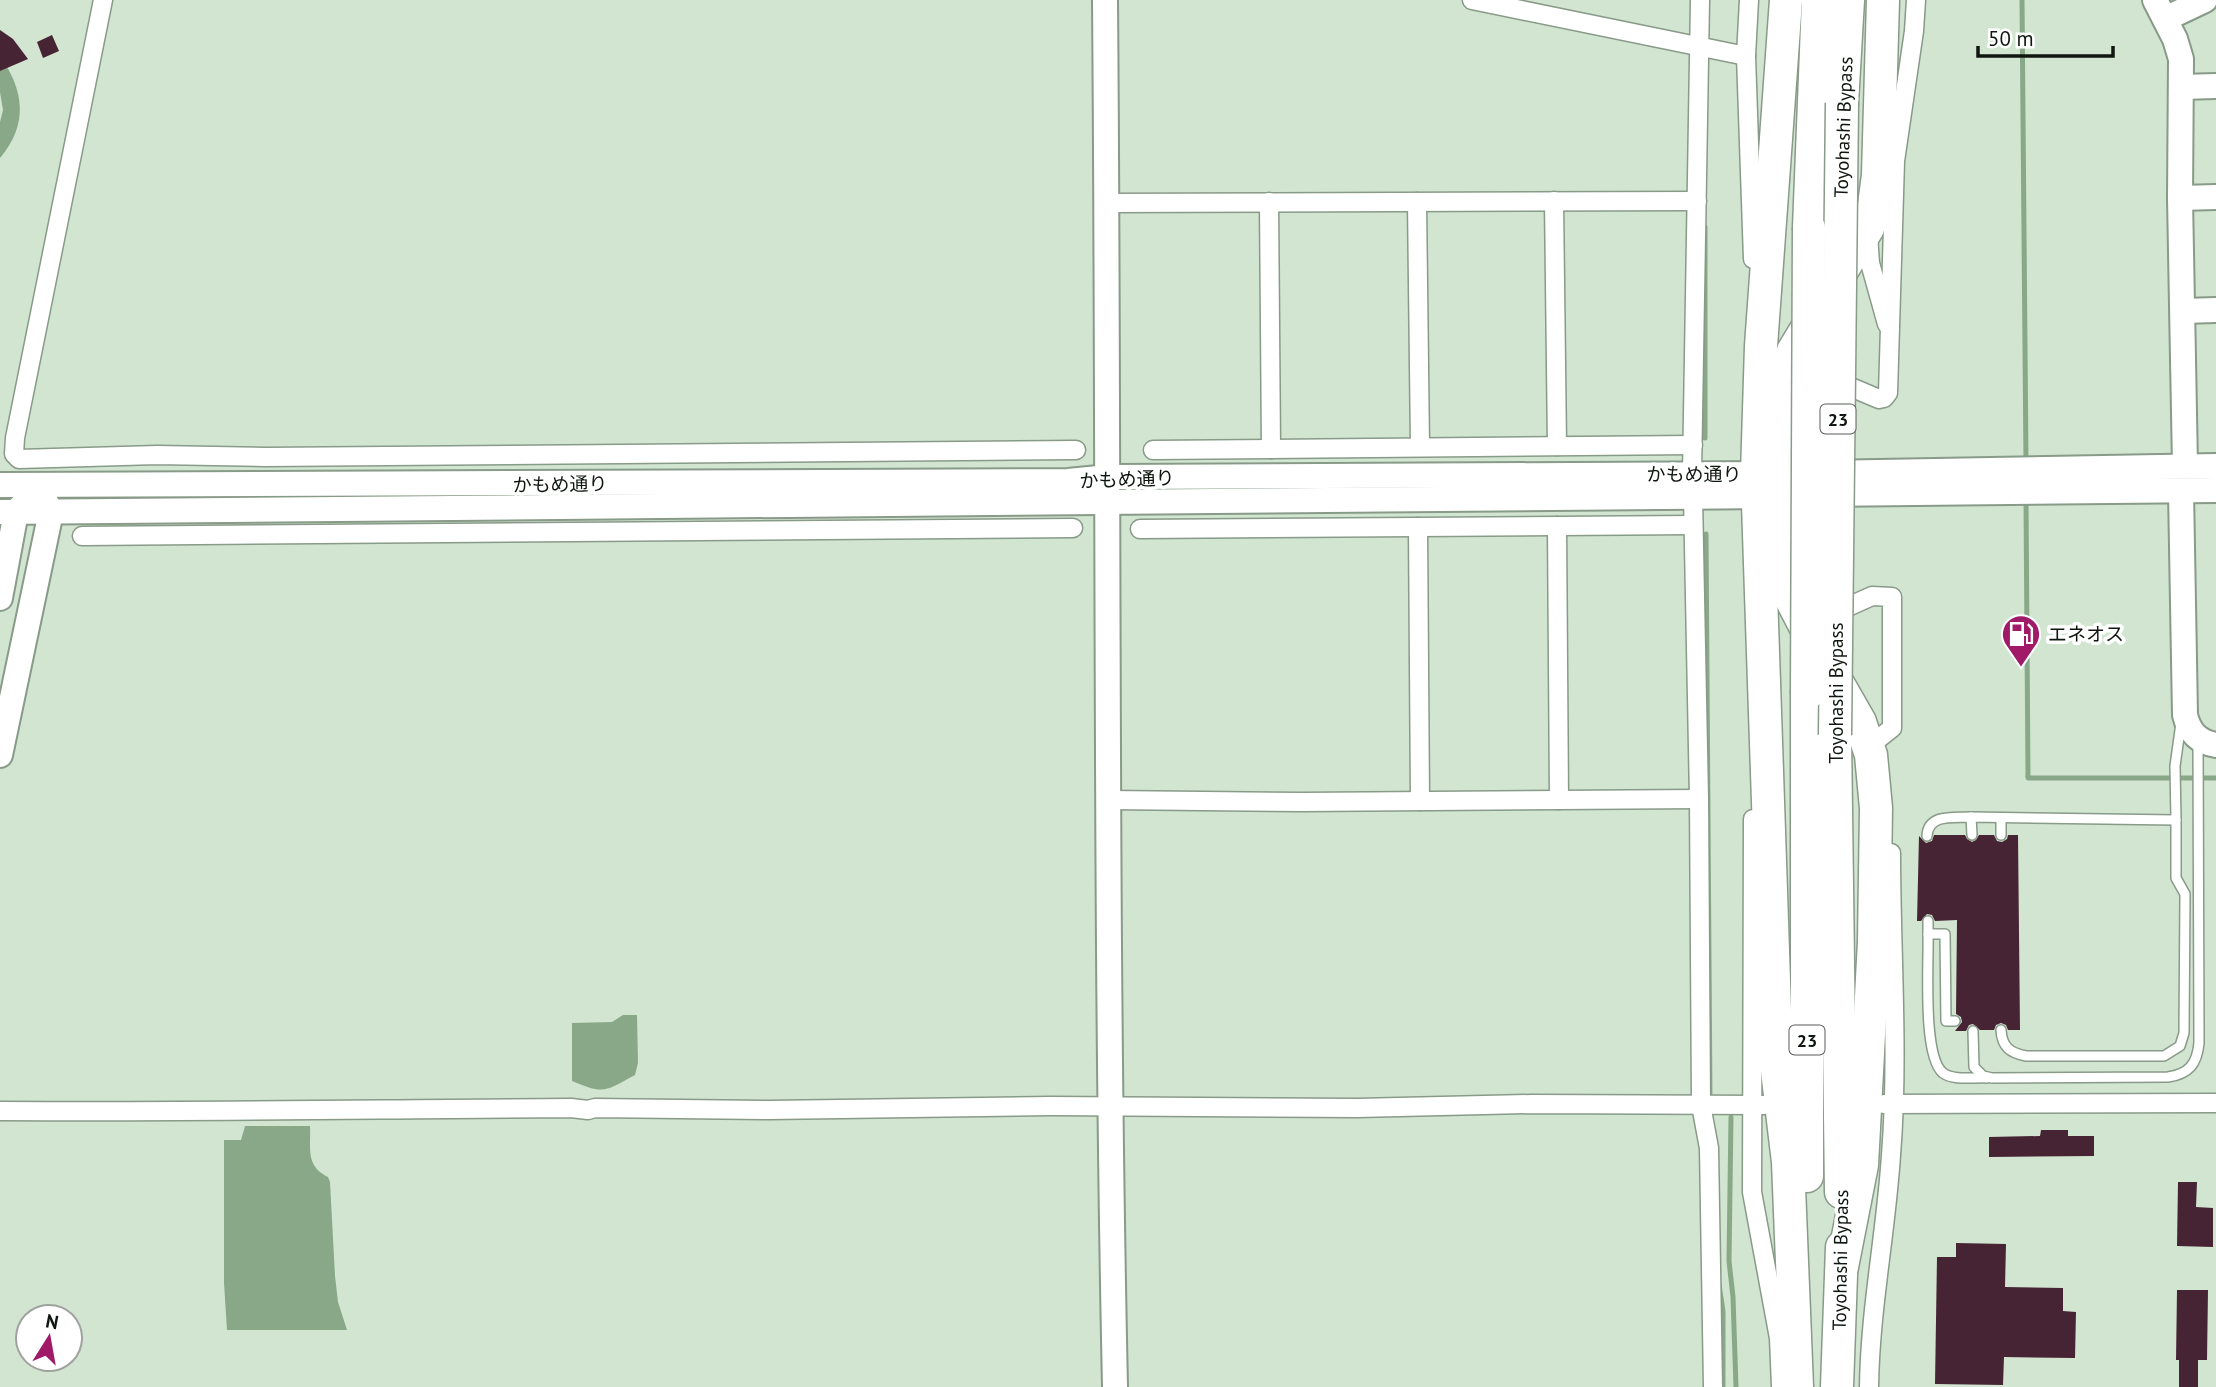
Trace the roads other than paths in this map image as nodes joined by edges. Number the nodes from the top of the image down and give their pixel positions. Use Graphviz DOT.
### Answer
graph roads {
  1 [pos="103,0"];
  2 [pos="1105,0"];
  3 [pos="1472,0"];
  4 [pos="1700,0"];
  5 [pos="1749,0"];
  6 [pos="1786,0"];
  7 [pos="1818,0"];
  8 [pos="1848,0"];
  9 [pos="1883,0"];
  10 [pos="1916,0"];
  11 [pos="2205,0"];
  12 [pos="2160,10"];
  13 [pos="1701,46"];
  14 [pos="1746,56"];
  15 [pos="2216,86"];
  16 [pos="2181,87"];
  17 [pos="2216,197"];
  18 [pos="2180,198"];
  19 [pos="1554,201"];
  20 [pos="1697,201"];
  21 [pos="1269,202"];
  22 [pos="1417,202"];
  23 [pos="1107,203"];
  24 [pos="1868,228"];
  25 [pos="2216,310"];
  26 [pos="2183,311"];
  27 [pos="1763,330"];
  28 [pos="1891,336"];
  29 [pos="1786,368"];
  30 [pos="1693,445"];
  31 [pos="1557,446"];
  32 [pos="1420,447"];
  33 [pos="1350,448"];
  34 [pos="1271,449"];
  35 [pos="1076,450"];
  36 [pos="1153,450"];
  37 [pos="157,455"];
  38 [pos="484,455"];
  39 [pos="2185,466"];
  40 [pos="2216,466"];
  41 [pos="1350,475"];
  42 [pos="1109,477"];
  43 [pos="157,483"];
  44 [pos="0,485"];
  45 [pos="38,485"];
  46 [pos="1693,485"];
  47 [pos="1770,485"];
  48 [pos="2216,490"];
  49 [pos="2181,491"];
  50 [pos="1348,500"];
  51 [pos="1109,503"];
  52 [pos="484,508"];
  53 [pos="8,512"];
  54 [pos="51,512"];
  55 [pos="197,523"];
  56 [pos="1693,525"];
  57 [pos="1557,526"];
  58 [pos="1418,527"];
  59 [pos="1073,528"];
  60 [pos="1348,528"];
  61 [pos="1140,529"];
  62 [pos="82,536"];
  63 [pos="0,598"];
  64 [pos="1805,626"];
  65 [pos="2184,704"];
  66 [pos="1766,712"];
  67 [pos="2207,741"];
  68 [pos="0,755"];
  69 [pos="1870,757"];
  70 [pos="1699,799"];
  71 [pos="1108,800"];
  72 [pos="1559,800"];
  73 [pos="1420,801"];
  74 [pos="1971,817"];
  75 [pos="2001,818"];
  76 [pos="2176,820"];
  77 [pos="1972,835"];
  78 [pos="2001,835"];
  79 [pos="1927,836"];
  80 [pos="1928,921"];
  81 [pos="1928,934"];
  82 [pos="1955,1021"];
  83 [pos="2001,1030"];
  84 [pos="1973,1031"];
  85 [pos="1992,1078"];
  86 [pos="2216,1103"];
  87 [pos="1759,1104"];
  88 [pos="1875,1104"];
  89 [pos="1894,1104"];
  90 [pos="1701,1105"];
  91 [pos="1109,1108"];
  92 [pos="0,1111"];
  93 [pos="1842,1267"];
  94 [pos="1115,1387"];
  95 [pos="1713,1387"];
  96 [pos="1781,1387"];
  97 [pos="1797,1387"];
  98 [pos="1808,1387"];
  99 [pos="1837,1387"];
  100 [pos="1869,1387"];
  1 -- 37 [label="street"];
  2 -- 23 [label="street"];
  3 -- 13 [label="street"];
  4 -- 13 [label="street"];
  5 -- 14 [label="street"];
  6 -- 27 [label="highway, 23"];
  7 -- 98 [label="highway, Toyohashi Bypass / 23, bridge"];
  8 -- 93 [label="highway, Toyohashi Bypass / 23, bridge"];
  9 -- 24 [label="highway, 23"];
  10 -- 28 [label="street"];
  11 -- 12 [label="street"];
  12 -- 16 [label="street"];
  13 -- 14 [label="street"];
  13 -- 20 [label="street"];
  14 -- 27 [label="street"];
  15 -- 16 [label="street"];
  16 -- 18 [label="street"];
  17 -- 18 [label="street"];
  18 -- 26 [label="street"];
  19 -- 20 [label="street"];
  19 -- 22 [label="street"];
  19 -- 31 [label="street"];
  20 -- 30 [label="street"];
  21 -- 22 [label="street"];
  21 -- 23 [label="street"];
  21 -- 34 [label="street"];
  22 -- 32 [label="street"];
  23 -- 42 [label="street"];
  24 -- 28 [label="street"];
  24 -- 29 [label="highway, 23"];
  25 -- 26 [label="street"];
  26 -- 39 [label="street"];
  27 -- 47 [label="highway, 23"];
  28 -- 29 [label="street"];
  29 -- 47 [label="highway, 23"];
  30 -- 31 [label="street"];
  30 -- 46 [label="street"];
  31 -- 32 [label="street"];
  32 -- 33 [label="street"];
  33 -- 34 [label="street"];
  33 -- 41 [label="street"];
  34 -- 36 [label="street"];
  35 -- 38 [label="street"];
  37 -- 38 [label="street"];
  37 -- 43 [label="street"];
  38 -- 52 [label="street"];
  39 -- 40 [label="street, かもめ通り"];
  39 -- 47 [label="street, かもめ通り"];
  41 -- 42 [label="street, かもめ通り"];
  41 -- 46 [label="street, かもめ通り"];
  42 -- 51 [label="street"];
  42 -- 52 [label="street, かもめ通り"];
  43 -- 45 [label="street, かもめ通り"];
  43 -- 52 [label="street, かもめ通り"];
  44 -- 45 [label="street, かもめ通り"];
  45 -- 53 [label="street"];
  45 -- 54 [label="street"];
  46 -- 47 [label="street, かもめ通り"];
  46 -- 50 [label="street, かもめ通り"];
  46 -- 56 [label="street"];
  47 -- 49 [label="street, かもめ通り"];
  47 -- 64 [label="highway, 23"];
  47 -- 66 [label="highway, 23"];
  48 -- 49 [label="street, かもめ通り"];
  49 -- 65 [label="street"];
  50 -- 51 [label="street, かもめ通り"];
  50 -- 60 [label="street"];
  51 -- 52 [label="street, かもめ通り"];
  51 -- 71 [label="street"];
  52 -- 55 [label="street, かもめ通り"];
  52 -- 59 [label="street"];
  53 -- 54 [label="street, かもめ通り"];
  53 -- 63 [label="street"];
  54 -- 55 [label="street, かもめ通り"];
  54 -- 68 [label="street"];
  55 -- 62 [label="street"];
  56 -- 57 [label="street"];
  56 -- 70 [label="street"];
  57 -- 58 [label="street"];
  57 -- 72 [label="street"];
  58 -- 60 [label="street"];
  58 -- 73 [label="street"];
  60 -- 61 [label="street"];
  64 -- 69 [label="highway"];
  64 -- 69 [label="street"];
  65 -- 67 [label="street"];
  65 -- 76 [label="lane"];
  66 -- 87 [label="street"];
  66 -- 97 [label="highway, 23"];
  67 -- 85 [label="lane"];
  69 -- 89 [label="street"];
  69 -- 93 [label="highway"];
  70 -- 72 [label="street"];
  70 -- 90 [label="street"];
  71 -- 73 [label="street"];
  71 -- 91 [label="street"];
  72 -- 73 [label="street"];
  74 -- 75 [label="lane"];
  74 -- 77 [label="lane"];
  74 -- 79 [label="lane"];
  75 -- 76 [label="lane"];
  75 -- 78 [label="lane"];
  76 -- 83 [label="lane"];
  80 -- 81 [label="lane"];
  81 -- 82 [label="lane"];
  81 -- 85 [label="lane"];
  84 -- 85 [label="lane"];
  86 -- 89 [label="street"];
  87 -- 90 [label="street"];
  87 -- 96 [label="street"];
  88 -- 89 [label="street"];
  89 -- 100 [label="street"];
  90 -- 91 [label="street"];
  90 -- 95 [label="street"];
  91 -- 92 [label="street"];
  91 -- 94 [label="street"];
  93 -- 99 [label="highway, Toyohashi Bypass / 23"];
}
